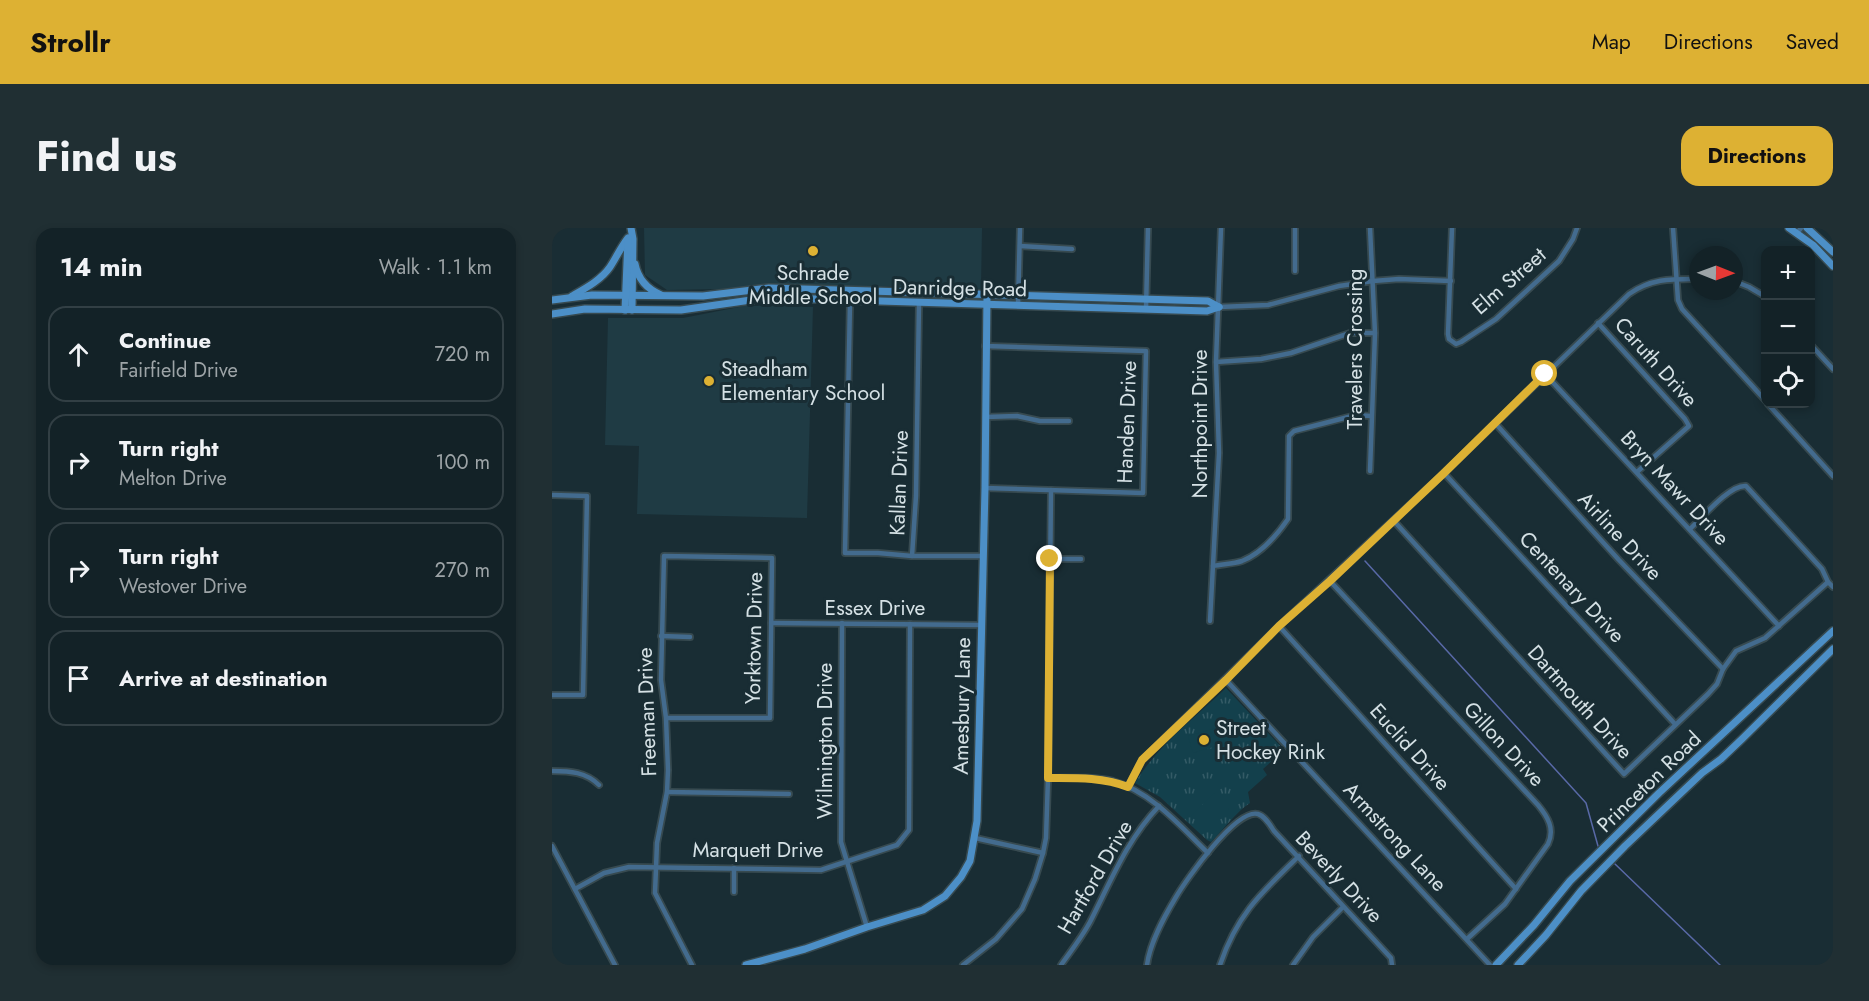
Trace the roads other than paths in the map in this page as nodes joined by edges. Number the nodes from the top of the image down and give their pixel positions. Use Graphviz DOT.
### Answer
graph roads {
  1 [pos="630,228"];
  2 [pos="1020,228"];
  3 [pos="1148,228"];
  4 [pos="1221,228"];
  5 [pos="1295,228"];
  6 [pos="1370,228"];
  7 [pos="1452,228"];
  8 [pos="1577,228"];
  9 [pos="1673,228"];
  10 [pos="1789,228"];
  11 [pos="1807,228"];
  12 [pos="1799,231"];
  13 [pos="628,238"];
  14 [pos="1020,246"];
  15 [pos="632,249"];
  16 [pos="1072,249"];
  17 [pos="1833,252"];
  18 [pos="1833,266"];
  19 [pos="1295,271"];
  20 [pos="1677,279"];
  21 [pos="1689,279"];
  22 [pos="1373,281"];
  23 [pos="1451,281"];
  24 [pos="1743,285"];
  25 [pos="1761,294"];
  26 [pos="987,295"];
  27 [pos="629,296"];
  28 [pos="703,296"];
  29 [pos="1018,296"];
  30 [pos="570,297"];
  31 [pos="652,297"];
  32 [pos="666,297"];
  33 [pos="552,300"];
  34 [pos="1146,300"];
  35 [pos="850,302"];
  36 [pos="919,303"];
  37 [pos="986,305"];
  38 [pos="1018,305"];
  39 [pos="1219,307"];
  40 [pos="1146,309"];
  41 [pos="628,310"];
  42 [pos="662,310"];
  43 [pos="674,310"];
  44 [pos="552,314"];
  45 [pos="1598,323"];
  46 [pos="1375,333"];
  47 [pos="985,346"];
  48 [pos="1815,349"];
  49 [pos="1216,362"];
  50 [pos="1833,369"];
  51 [pos="1545,374"];
  52 [pos="1761,396"];
  53 [pos="1771,408"];
  54 [pos="1371,416"];
  55 [pos="985,417"];
  56 [pos="1069,421"];
  57 [pos="1495,423"];
  58 [pos="1370,471"];
  59 [pos="1637,472"];
  60 [pos="1444,473"];
  61 [pos="1833,476"];
  62 [pos="985,488"];
  63 [pos="1051,490"];
  64 [pos="552,495"];
  65 [pos="1394,521"];
  66 [pos="1690,529"];
  67 [pos="912,556"];
  68 [pos="983,556"];
  69 [pos="772,558"];
  70 [pos="1050,559"];
  71 [pos="1081,559"];
  72 [pos="1213,566"];
  73 [pos="1330,581"];
  74 [pos="1828,582"];
  75 [pos="1833,587"];
  76 [pos="1210,621"];
  77 [pos="771,623"];
  78 [pos="842,623"];
  79 [pos="910,624"];
  80 [pos="980,625"];
  81 [pos="1279,626"];
  82 [pos="1779,626"];
  83 [pos="1833,631"];
  84 [pos="661,636"];
  85 [pos="690,636"];
  86 [pos="1833,649"];
  87 [pos="1723,669"];
  88 [pos="1226,680"];
  89 [pos="552,695"];
  90 [pos="666,718"];
  91 [pos="1675,724"];
  92 [pos="1705,750"];
  93 [pos="1717,762"];
  94 [pos="552,771"];
  95 [pos="1048,778"];
  96 [pos="1669,784"];
  97 [pos="599,785"];
  98 [pos="1128,787"];
  99 [pos="667,792"];
  100 [pos="789,794"];
  101 [pos="1679,795"];
  102 [pos="1159,806"];
  103 [pos="1616,836"];
  104 [pos="975,838"];
  105 [pos="552,846"];
  106 [pos="1625,846"];
  107 [pos="1043,853"];
  108 [pos="1208,853"];
  109 [pos="1299,856"];
  110 [pos="846,863"];
  111 [pos="656,867"];
  112 [pos="734,868"];
  113 [pos="575,889"];
  114 [pos="1516,889"];
  115 [pos="734,892"];
  116 [pos="1343,907"];
  117 [pos="1534,925"];
  118 [pos="867,927"];
  119 [pos="1546,935"];
  120 [pos="1467,939"];
  121 [pos="615,965"];
  122 [pos="693,965"];
  123 [pos="746,965"];
  124 [pos="963,965"];
  125 [pos="1061,965"];
  126 [pos="1147,965"];
  127 [pos="1220,965"];
  128 [pos="1293,965"];
  129 [pos="1392,965"];
  130 [pos="1490,965"];
  131 [pos="1496,965"];
  132 [pos="1518,965"];
  1 -- 13 [label="street"];
  1 -- 15 [label="street"];
  2 -- 14 [label="street"];
  3 -- 34 [label="street"];
  4 -- 39 [label="street, Northpoint Drive"];
  5 -- 19 [label="street"];
  6 -- 22 [label="street, Travelers Crossing"];
  7 -- 23 [label="street"];
  8 -- 23 [label="street, Elm Street"];
  9 -- 20 [label="street"];
  10 -- 12 [label="street"];
  11 -- 17 [label="street"];
  12 -- 18 [label="street"];
  13 -- 27 [label="street"];
  13 -- 30 [label="street"];
  14 -- 16 [label="street"];
  14 -- 29 [label="street"];
  15 -- 27 [label="street"];
  15 -- 32 [label="street"];
  20 -- 21 [label="street"];
  20 -- 45 [label="street"];
  20 -- 52 [label="street"];
  22 -- 23 [label="street, Danridge Road"];
  22 -- 39 [label="street, Danridge Road"];
  22 -- 46 [label="street, Travelers Crossing"];
  24 -- 25 [label="street"];
  26 -- 28 [label="street, Danridge Road"];
  26 -- 29 [label="street, Danridge Road"];
  26 -- 37 [label="street, Amesbury Lane"];
  27 -- 30 [label="street, Danridge Road"];
  27 -- 31 [label="street, Danridge Road"];
  27 -- 41 [label="street"];
  28 -- 32 [label="street, Danridge Road"];
  28 -- 43 [label="street"];
  29 -- 34 [label="street, Danridge Road"];
  29 -- 38 [label="street"];
  30 -- 33 [label="street"];
  31 -- 32 [label="street, Danridge Road"];
  31 -- 42 [label="street"];
  34 -- 39 [label="street, Danridge Road"];
  34 -- 40 [label="street"];
  35 -- 36 [label="street, Danridge Road"];
  35 -- 43 [label="street, Danridge Road"];
  35 -- 67 [label="street"];
  36 -- 37 [label="street, Danridge Road"];
  36 -- 67 [label="street, Kallan Drive"];
  37 -- 38 [label="street, Danridge Road"];
  37 -- 47 [label="street, Amesbury Lane"];
  38 -- 40 [label="street, Danridge Road"];
  39 -- 40 [label="street, Danridge Road"];
  39 -- 49 [label="street, Northpoint Drive"];
  41 -- 42 [label="street, Danridge Road"];
  41 -- 44 [label="street, Danridge Road"];
  42 -- 43 [label="street, Danridge Road"];
  45 -- 51 [label="street"];
  45 -- 59 [label="street, Caruth Drive"];
  46 -- 49 [label="street"];
  46 -- 54 [label="street, Travelers Crossing"];
  47 -- 55 [label="street, Amesbury Lane"];
  47 -- 63 [label="street, Handen Drive"];
  48 -- 50 [label="street"];
  49 -- 72 [label="street, Northpoint Drive"];
  51 -- 57 [label="street"];
  51 -- 59 [label="street, Bryn Mawr Drive"];
  53 -- 61 [label="street"];
  54 -- 58 [label="street, Travelers Crossing"];
  54 -- 72 [label="street"];
  55 -- 56 [label="street"];
  55 -- 62 [label="street, Amesbury Lane"];
  57 -- 60 [label="street"];
  57 -- 87 [label="street, Airline Drive"];
  59 -- 66 [label="street, Bryn Mawr Drive"];
  60 -- 65 [label="street"];
  60 -- 91 [label="street, Centenary Drive"];
  62 -- 63 [label="street"];
  62 -- 68 [label="street, Amesbury Lane"];
  63 -- 70 [label="street"];
  64 -- 89 [label="street"];
  65 -- 73 [label="street"];
  65 -- 91 [label="street, Dartmouth Drive"];
  66 -- 74 [label="street"];
  66 -- 82 [label="street, Bryn Mawr Drive"];
  67 -- 68 [label="street"];
  68 -- 80 [label="street, Amesbury Lane"];
  69 -- 77 [label="street, Yorktown Drive"];
  69 -- 84 [label="street, Freeman Drive"];
  70 -- 71 [label="street"];
  70 -- 95 [label="street"];
  72 -- 76 [label="street, Northpoint Drive"];
  73 -- 81 [label="street"];
  73 -- 114 [label="street, Gillon Drive"];
  74 -- 75 [label="street"];
  74 -- 82 [label="street, Dartmouth Drive"];
  77 -- 78 [label="street, Essex Drive"];
  77 -- 90 [label="street, Yorktown Drive"];
  78 -- 79 [label="street, Essex Drive"];
  78 -- 110 [label="street, Wilmington Drive"];
  79 -- 80 [label="street, Essex Drive"];
  79 -- 110 [label="street, Marquett Drive"];
  80 -- 104 [label="street, Amesbury Lane"];
  81 -- 88 [label="street"];
  81 -- 114 [label="street, Euclid Drive"];
  82 -- 87 [label="street, Dartmouth Drive"];
  83 -- 92 [label="street, Princeton Road"];
  84 -- 85 [label="street"];
  84 -- 90 [label="street, Freeman Drive"];
  86 -- 93 [label="street, Princeton Road"];
  87 -- 91 [label="street, Dartmouth Drive"];
  88 -- 98 [label="street"];
  88 -- 120 [label="street, Armstrong Lane"];
  90 -- 99 [label="street, Freeman Drive"];
  92 -- 93 [label="street"];
  92 -- 96 [label="street, Princeton Road"];
  93 -- 101 [label="street, Princeton Road"];
  94 -- 97 [label="street"];
  95 -- 98 [label="street"];
  95 -- 107 [label="street"];
  96 -- 101 [label="street"];
  96 -- 103 [label="street, Princeton Road"];
  98 -- 102 [label="street"];
  99 -- 100 [label="street"];
  99 -- 111 [label="street, Freeman Drive"];
  101 -- 106 [label="street, Princeton Road"];
  102 -- 108 [label="street"];
  102 -- 125 [label="street, Hartford Drive"];
  103 -- 106 [label="street"];
  103 -- 117 [label="street, Princeton Road"];
  104 -- 107 [label="street"];
  104 -- 118 [label="street, Amesbury Lane"];
  105 -- 113 [label="street"];
  106 -- 119 [label="street, Princeton Road"];
  107 -- 124 [label="street"];
  108 -- 109 [label="street, Beverly Drive"];
  108 -- 126 [label="street"];
  109 -- 116 [label="street, Beverly Drive"];
  109 -- 127 [label="street"];
  110 -- 112 [label="street, Marquett Drive"];
  110 -- 118 [label="street, Wilmington Drive"];
  111 -- 112 [label="street, Marquett Drive"];
  111 -- 113 [label="street, Marquett Drive"];
  111 -- 122 [label="street, Freeman Drive"];
  112 -- 115 [label="street"];
  113 -- 121 [label="street"];
  114 -- 120 [label="street, Gillon Drive"];
  116 -- 128 [label="street"];
  116 -- 129 [label="street, Beverly Drive"];
  117 -- 119 [label="street"];
  117 -- 131 [label="street, Princeton Road"];
  118 -- 123 [label="street, Amesbury Lane"];
  119 -- 132 [label="street, Princeton Road"];
  120 -- 130 [label="street, Armstrong Lane"];
}
